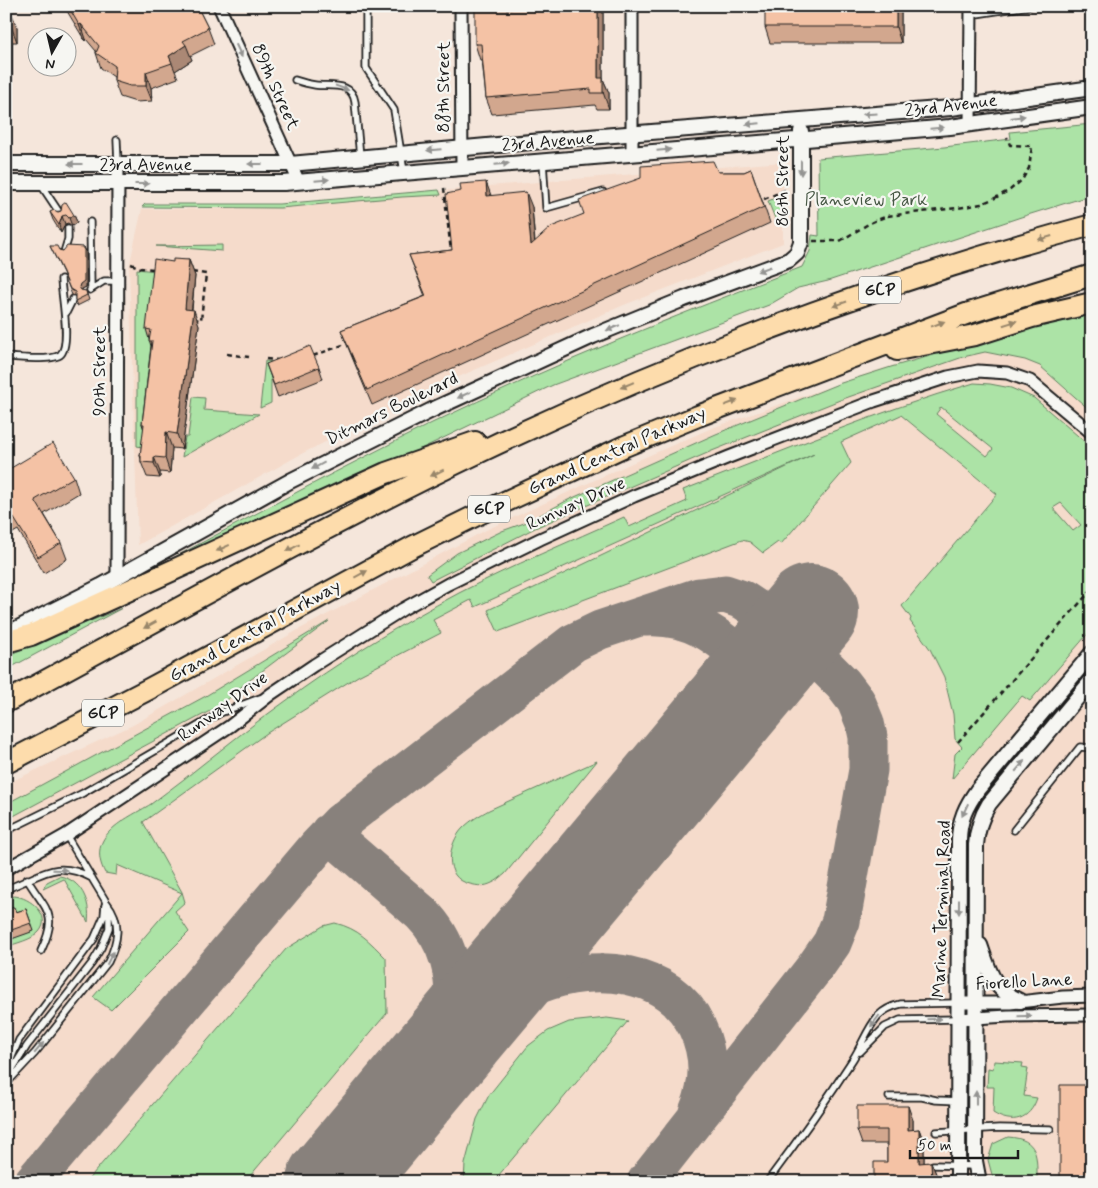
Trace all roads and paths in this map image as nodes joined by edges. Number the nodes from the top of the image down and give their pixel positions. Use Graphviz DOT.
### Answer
graph roads {
  1 [pos="219,6"];
  2 [pos="366,6"];
  3 [pos="461,6"];
  4 [pos="632,6"];
  5 [pos="1029,6"];
  6 [pos="970,11"];
  7 [pos="295,80"];
  8 [pos="1092,88"];
  9 [pos="971,105"];
  10 [pos="1092,107"];
  11 [pos="802,119"];
  12 [pos="970,124"];
  13 [pos="631,133"];
  14 [pos="1007,138"];
  15 [pos="117,140"];
  16 [pos="801,140"];
  17 [pos="461,148"];
  18 [pos="632,153"];
  19 [pos="401,154"];
  20 [pos="360,157"];
  21 [pos="543,161"];
  22 [pos="6,164"];
  23 [pos="118,164"];
  24 [pos="290,164"];
  25 [pos="462,168"];
  26 [pos="404,172"];
  27 [pos="299,182"];
  28 [pos="6,183"];
  29 [pos="40,183"];
  30 [pos="118,184"];
  31 [pos="801,184"];
  32 [pos="444,188"];
  33 [pos="603,192"];
  34 [pos="764,199"];
  35 [pos="61,215"];
  36 [pos="90,222"];
  37 [pos="1092,226"];
  38 [pos="68,228"];
  39 [pos="806,242"];
  40 [pos="64,252"];
  41 [pos="452,256"];
  42 [pos="118,258"];
  43 [pos="159,270"];
  44 [pos="188,272"];
  45 [pos="1092,276"];
  46 [pos="61,279"];
  47 [pos="118,281"];
  48 [pos="73,299"];
  49 [pos="1092,303"];
  50 [pos="65,317"];
  51 [pos="192,319"];
  52 [pos="356,339"];
  53 [pos="227,354"];
  54 [pos="249,357"];
  55 [pos="6,358"];
  56 [pos="266,359"];
  57 [pos="307,359"];
  58 [pos="283,360"];
  59 [pos="843,360"];
  60 [pos="576,408"];
  61 [pos="1092,432"];
  62 [pos="117,577"];
  63 [pos="1092,589"];
  64 [pos="6,634"];
  65 [pos="6,642"];
  66 [pos="1092,653"];
  67 [pos="1092,680"];
  68 [pos="1065,685"];
  69 [pos="272,694"];
  70 [pos="1078,696"];
  71 [pos="6,702"];
  72 [pos="57,737"];
  73 [pos="958,742"];
  74 [pos="1092,748"];
  75 [pos="6,763"];
  76 [pos="6,772"];
  77 [pos="1014,830"];
  78 [pos="6,832"];
  79 [pos="66,836"];
  80 [pos="6,869"];
  81 [pos="27,880"];
  82 [pos="94,880"];
  83 [pos="6,889"];
  84 [pos="105,900"];
  85 [pos="977,936"];
  86 [pos="41,951"];
  87 [pos="1092,996"];
  88 [pos="1020,1001"];
  89 [pos="976,1002"];
  90 [pos="958,1003"];
  91 [pos="1092,1014"];
  92 [pos="976,1018"];
  93 [pos="958,1019"];
  94 [pos="855,1057"];
  95 [pos="6,1070"];
  96 [pos="6,1079"];
  97 [pos="6,1084"];
  98 [pos="889,1097"];
  99 [pos="959,1101"];
  100 [pos="976,1129"];
  101 [pos="1050,1129"];
  102 [pos="959,1131"];
  103 [pos="936,1132"];
  104 [pos="933,1165"];
  105 [pos="958,1166"];
  106 [pos="976,1166"];
  107 [pos="767,1182"];
  108 [pos="958,1182"];
  109 [pos="979,1182"];
  1 -- 24 [label="street, 89th Street, one-way"];
  2 -- 19 [label="lane"];
  3 -- 17 [label="street, 88th Street"];
  4 -- 13 [label="street"];
  5 -- 6 [label="lane"];
  6 -- 9 [label="street"];
  7 -- 20 [label="lane, one-way"];
  8 -- 9 [label="street, 23rd Avenue"];
  9 -- 11 [label="street, 23rd Avenue, one-way"];
  9 -- 12 [label="street"];
  12 -- 10 [label="street, 23rd Avenue, one-way"];
  11 -- 13 [label="street, 23rd Avenue, one-way"];
  11 -- 16 [label="street, 86th Street"];
  16 -- 12 [label="street, 23rd Avenue, one-way"];
  13 -- 17 [label="street, 23rd Avenue"];
  13 -- 18 [label="street"];
  14 -- 39 [label="path"];
  15 -- 23 [label="lane"];
  18 -- 16 [label="street, 23rd Avenue, one-way"];
  16 -- 31 [label="street, 86th Street, one-way"];
  17 -- 19 [label="street, 23rd Avenue, one-way"];
  17 -- 25 [label="street, 88th Street"];
  18 -- 21 [label="street, 23rd Avenue"];
  19 -- 20 [label="street, 23rd Avenue"];
  19 -- 26 [label="lane"];
  20 -- 24 [label="street, 23rd Avenue"];
  25 -- 21 [label="street, 23rd Avenue, one-way"];
  21 -- 33 [label="lane"];
  23 -- 22 [label="street, 23rd Avenue, one-way"];
  24 -- 23 [label="street, 23rd Avenue, one-way"];
  23 -- 30 [label="street, 90th Street"];
  24 -- 27 [label="street, 89th Street"];
  25 -- 26 [label="street, 23rd Avenue"];
  27 -- 26 [label="street, 23rd Avenue, one-way"];
  30 -- 27 [label="street, 23rd Avenue, one-way"];
  28 -- 29 [label="street, 23rd Avenue"];
  29 -- 30 [label="street, 23rd Avenue"];
  29 -- 35 [label="lane"];
  30 -- 42 [label="street, 90th Street"];
  31 -- 34 [label="path"];
  31 -- 39 [label="street, 86th Street"];
  32 -- 41 [label="path"];
  36 -- 47 [label="lane"];
  37 -- 60 [label="highway, GCP, one-way"];
  38 -- 40 [label="lane"];
  39 -- 62 [label="street, Ditmars Boulevard, one-way"];
  42 -- 43 [label="path"];
  42 -- 47 [label="street, 90th Street"];
  44 -- 51 [label="path"];
  59 -- 45 [label="highway, Grand Central Parkway / GCP, one-way"];
  46 -- 50 [label="lane"];
  47 -- 62 [label="street, 90th Street"];
  48 -- 50 [label="lane"];
  59 -- 49 [label="highway, one-way"];
  50 -- 55 [label="lane"];
  52 -- 57 [label="path"];
  53 -- 54 [label="path"];
  56 -- 58 [label="path"];
  72 -- 59 [label="highway, Grand Central Parkway / GCP, one-way"];
  60 -- 65 [label="highway, one-way"];
  60 -- 71 [label="highway, GCP, one-way"];
  61 -- 69 [label="street, Runway Drive"];
  62 -- 64 [label="street, Ditmars Boulevard"];
  63 -- 73 [label="path"];
  66 -- 68 [label="street, Marine Terminal Road"];
  67 -- 70 [label="street, Marine Terminal Road"];
  68 -- 70 [label="street"];
  68 -- 90 [label="street, Marine Terminal Road, one-way"];
  69 -- 78 [label="lane"];
  69 -- 79 [label="street, Runway Drive"];
  85 -- 70 [label="street, Marine Terminal Road, one-way"];
  72 -- 75 [label="highway, Grand Central Parkway / GCP"];
  72 -- 76 [label="highway"];
  74 -- 77 [label="lane"];
  79 -- 80 [label="street, Runway Drive"];
  79 -- 82 [label="lane"];
  81 -- 82 [label="lane, one-way"];
  81 -- 83 [label="lane"];
  81 -- 86 [label="lane"];
  82 -- 84 [label="lane"];
  84 -- 95 [label="lane"];
  84 -- 96 [label="lane"];
  97 -- 84 [label="lane, one-way"];
  85 -- 88 [label="street"];
  85 -- 89 [label="street, Marine Terminal Road"];
  87 -- 88 [label="street, Fiorello Lane"];
  88 -- 89 [label="street, Fiorello Lane"];
  89 -- 90 [label="street, Fiorello Lane"];
  89 -- 92 [label="street, Marine Terminal Road"];
  90 -- 93 [label="street, Marine Terminal Road"];
  90 -- 94 [label="lane, one-way"];
  92 -- 91 [label="street, Fiorello Lane, one-way"];
  92 -- 93 [label="street, Fiorello Lane"];
  100 -- 92 [label="street, Marine Terminal Road, one-way"];
  94 -- 93 [label="lane, one-way"];
  93 -- 99 [label="street, Marine Terminal Road"];
  94 -- 107 [label="lane"];
  98 -- 99 [label="lane"];
  99 -- 102 [label="street, Marine Terminal Road"];
  100 -- 101 [label="lane"];
  100 -- 102 [label="lane"];
  100 -- 106 [label="street, Marine Terminal Road"];
  102 -- 103 [label="lane"];
  102 -- 105 [label="street, Marine Terminal Road"];
  104 -- 105 [label="lane"];
  105 -- 106 [label="lane"];
  105 -- 108 [label="street, Marine Terminal Road"];
  106 -- 109 [label="street, Marine Terminal Road"];
}
